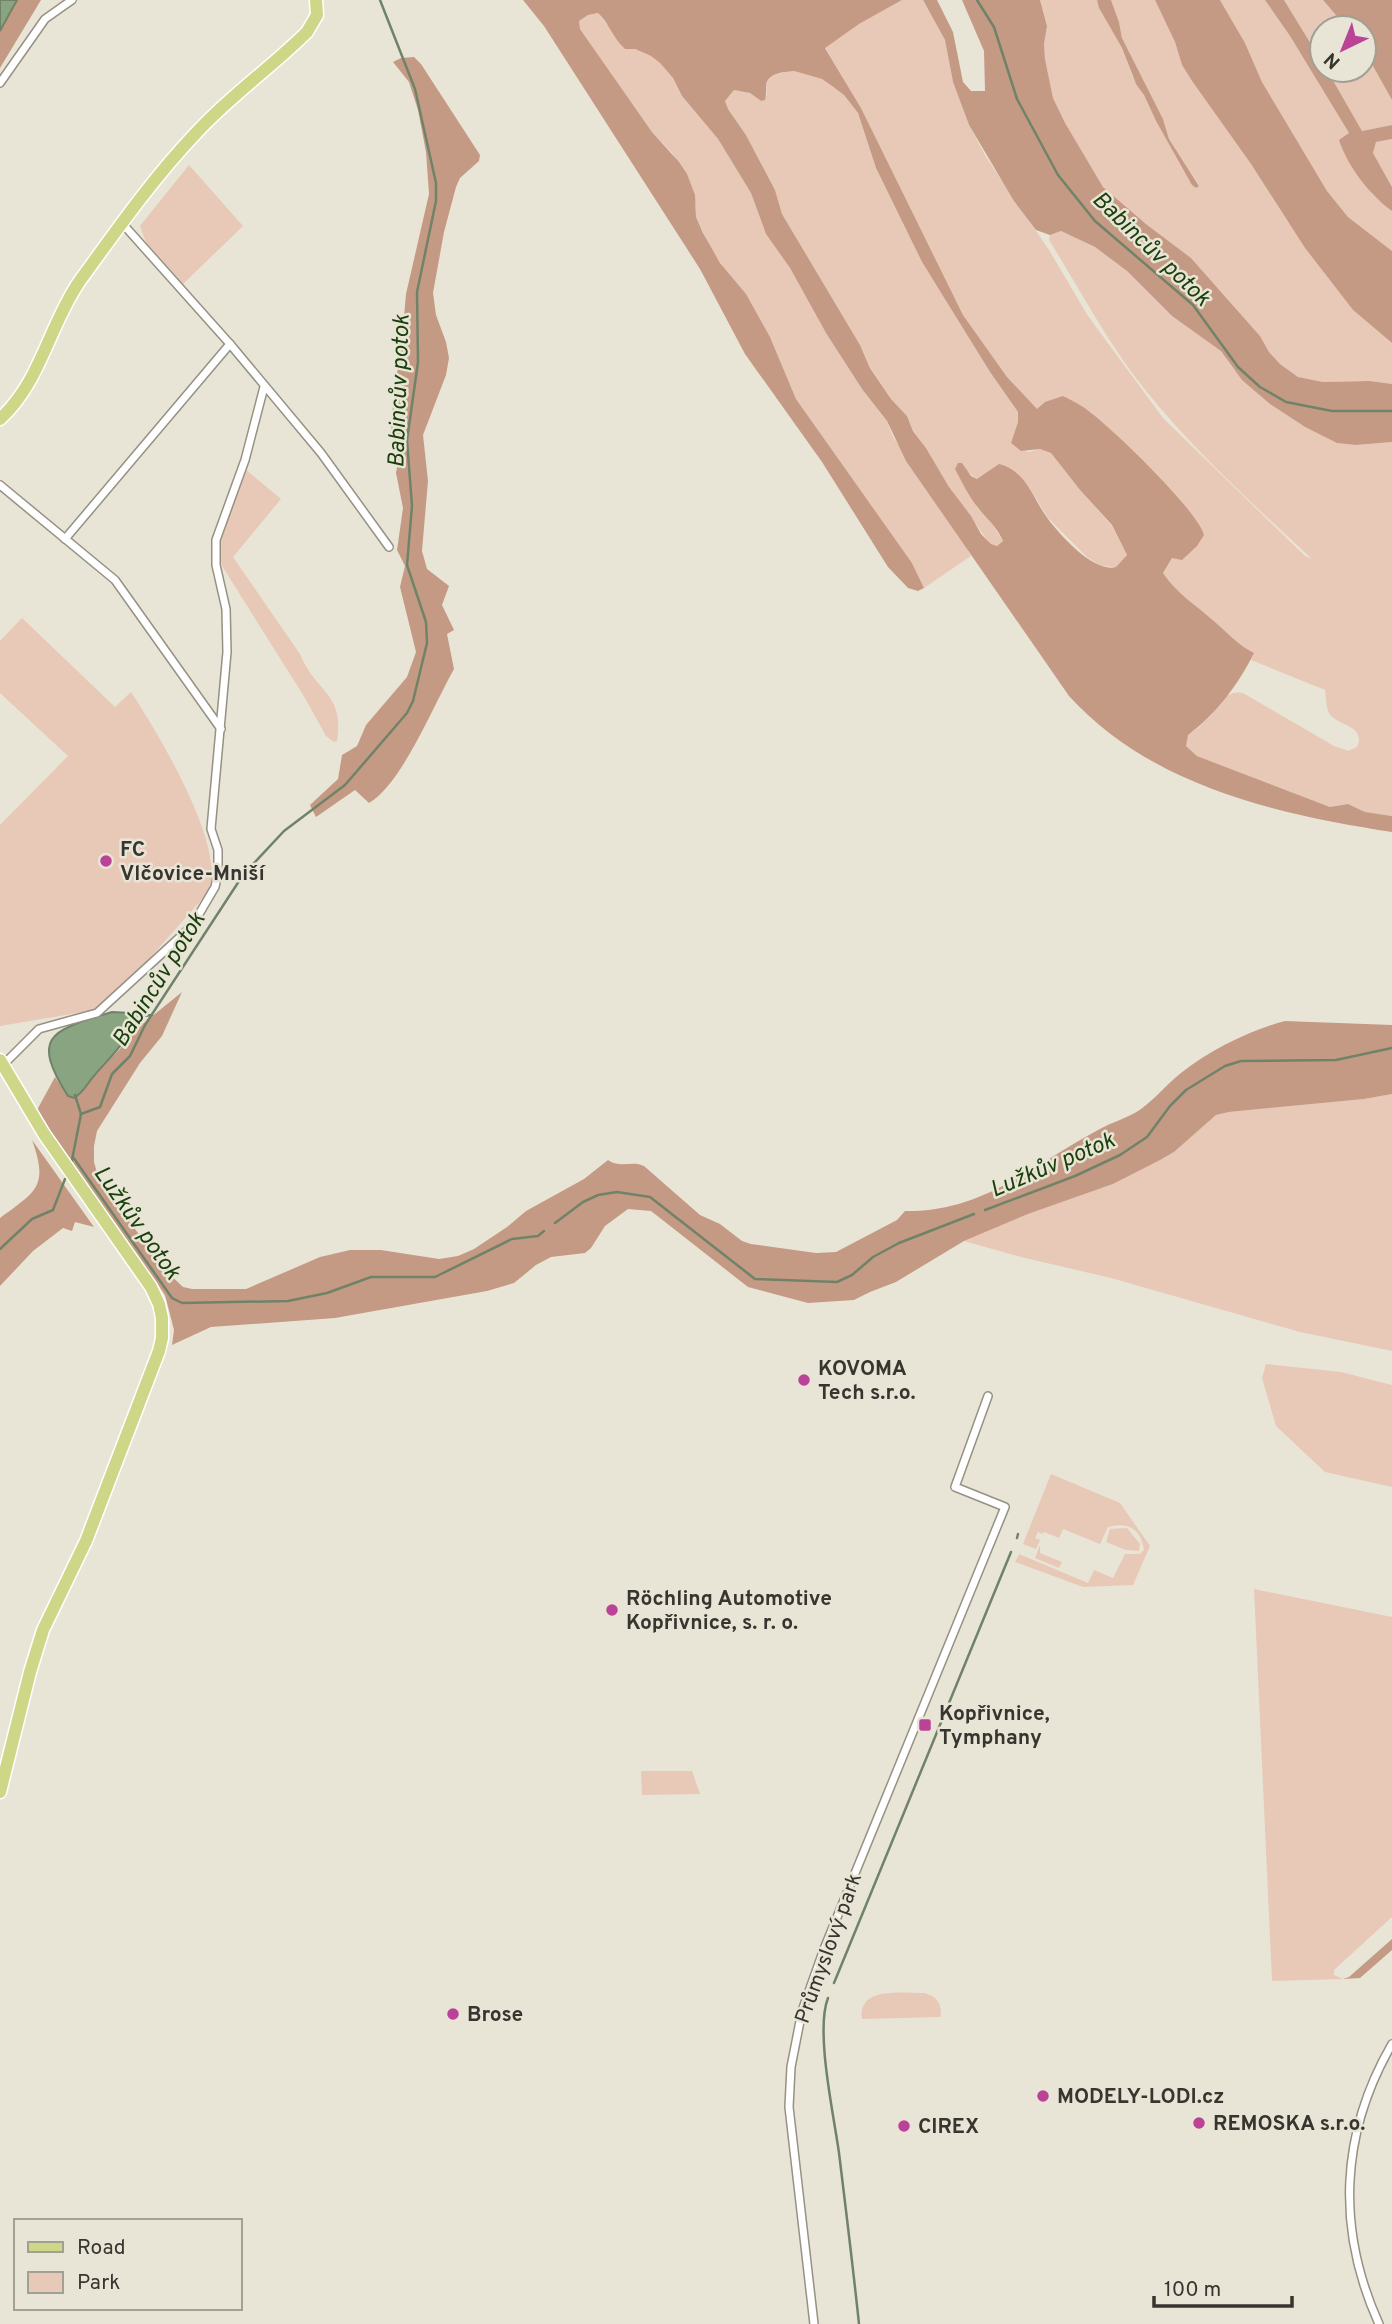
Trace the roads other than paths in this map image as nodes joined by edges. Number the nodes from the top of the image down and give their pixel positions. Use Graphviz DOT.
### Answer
graph roads {
  1 [pos="72,0"];
  2 [pos="316,0"];
  3 [pos="0,83"];
  4 [pos="122,223"];
  5 [pos="230,344"];
  6 [pos="264,387"];
  7 [pos="0,419"];
  8 [pos="0,485"];
  9 [pos="65,539"];
  10 [pos="389,547"];
  11 [pos="222,729"];
  12 [pos="1,1063"];
  13 [pos="988,1396"];
  14 [pos="934,1657"];
  15 [pos="938,1669"];
  16 [pos="0,1792"];
  17 [pos="1392,2044"];
  18 [pos="814,2324"];
  19 [pos="1379,2324"];
  1 -- 3 [label="street"];
  2 -- 4 [label="main road"];
  4 -- 5 [label="street"];
  4 -- 7 [label="main road"];
  5 -- 6 [label="street"];
  5 -- 9 [label="street"];
  6 -- 10 [label="street"];
  6 -- 11 [label="street"];
  8 -- 9 [label="street"];
  9 -- 11 [label="street"];
  11 -- 12 [label="street"];
  12 -- 16 [label="main road"];
  13 -- 15 [label="street, Průmyslový park"];
  14 -- 15 [label="street"];
  15 -- 18 [label="street, Průmyslový park"];
  17 -- 19 [label="street"];
}
